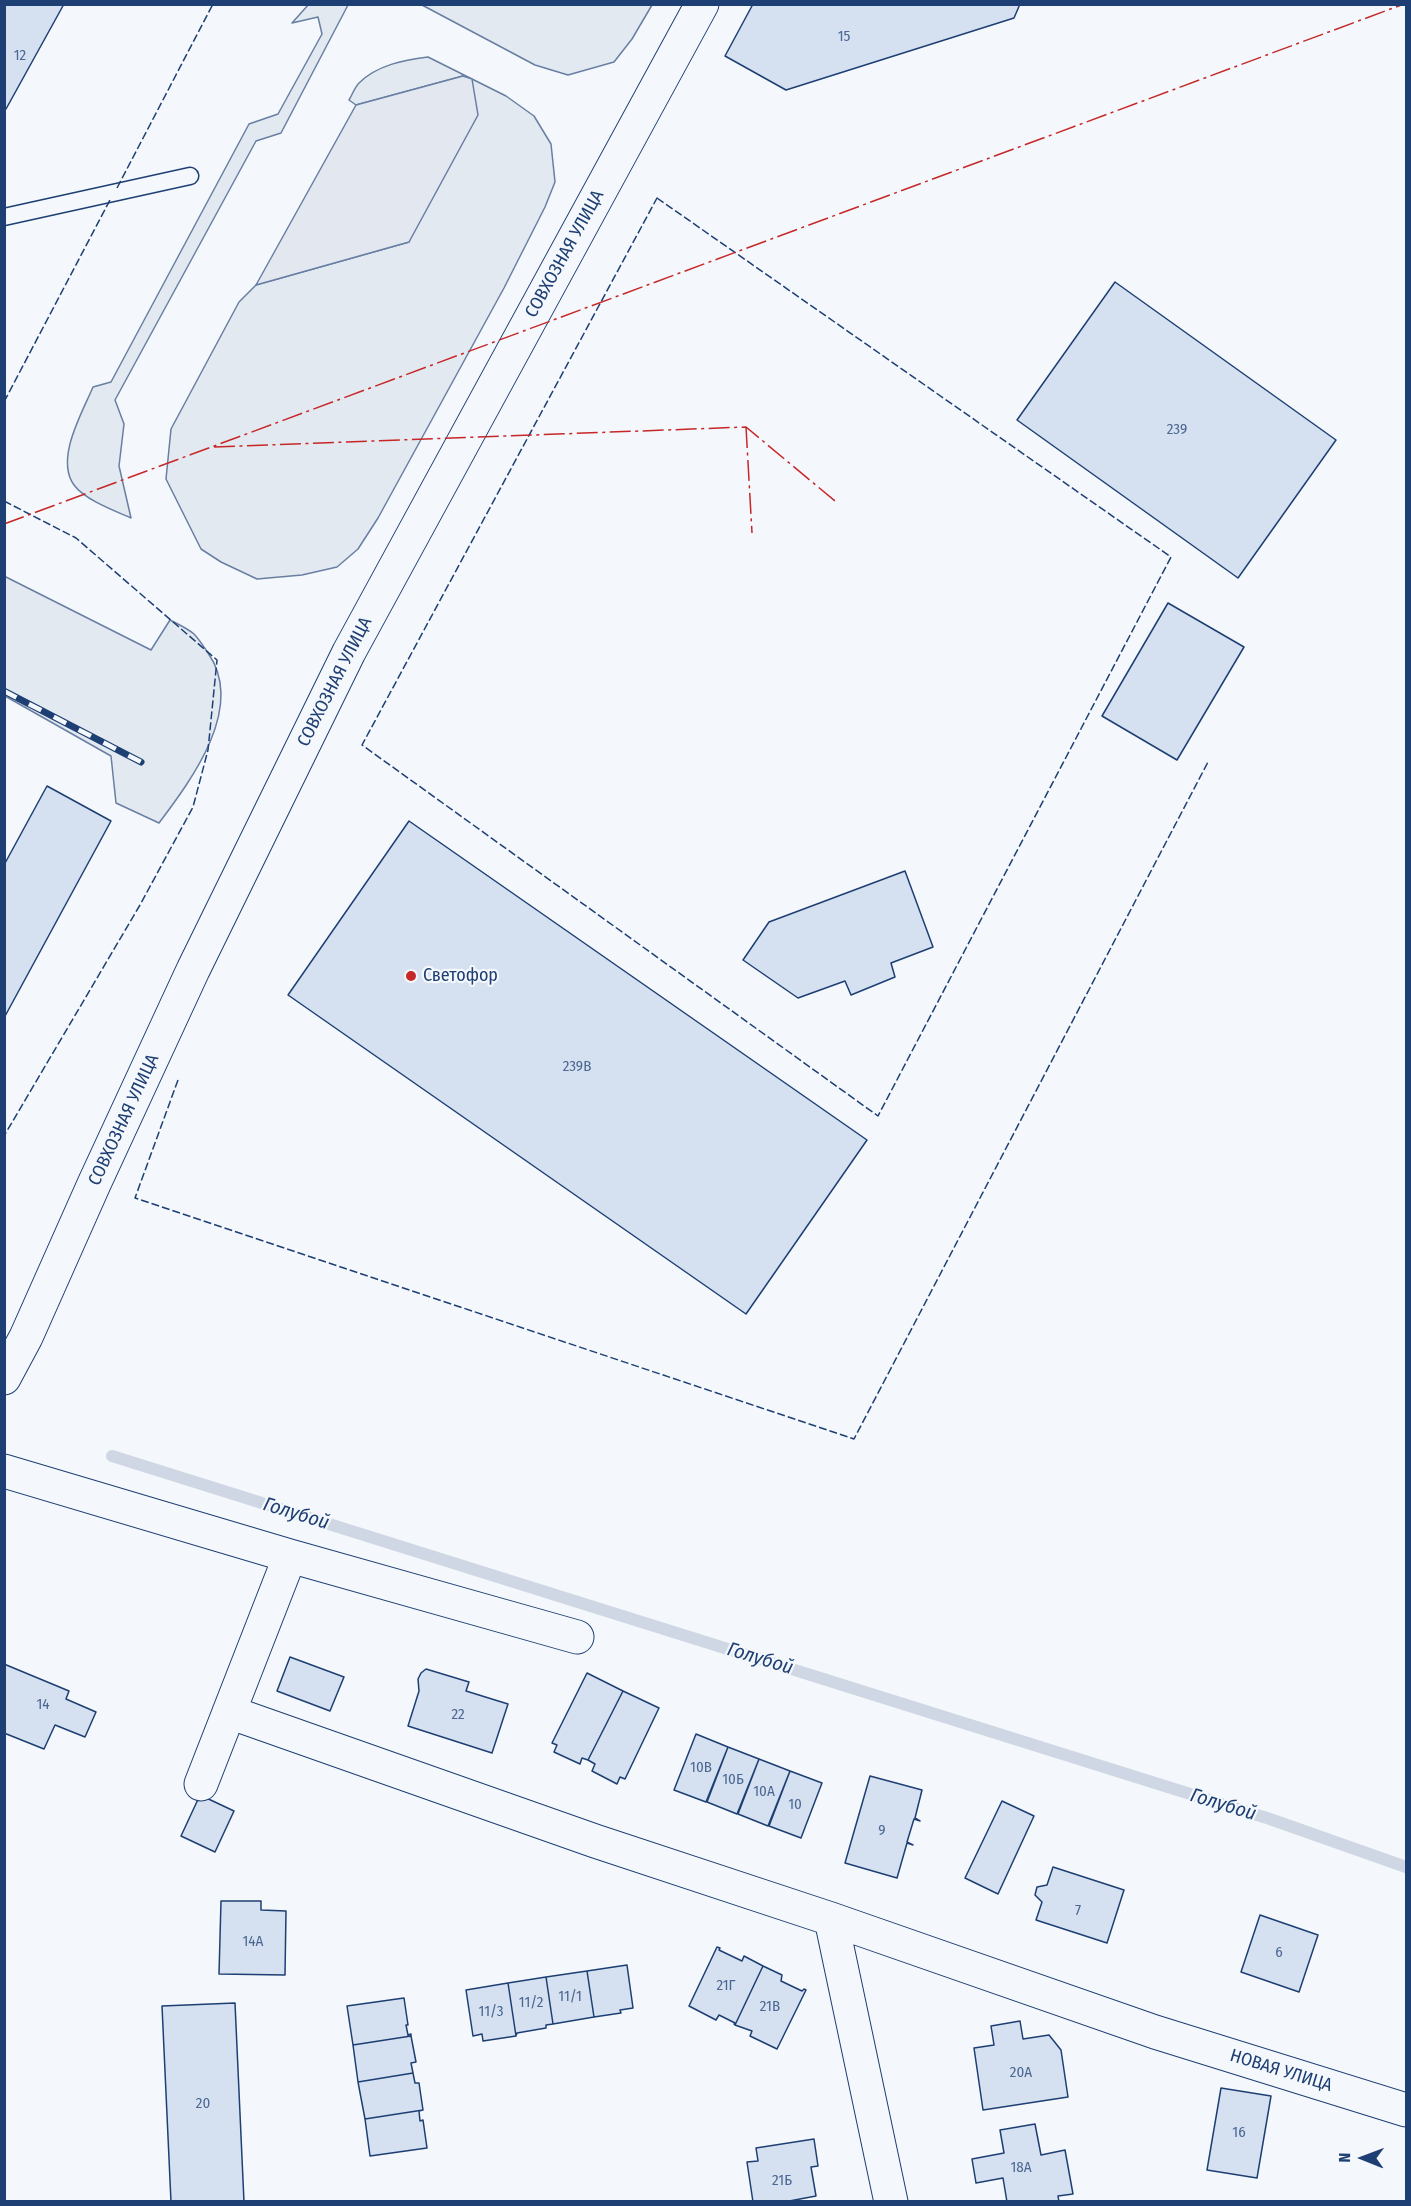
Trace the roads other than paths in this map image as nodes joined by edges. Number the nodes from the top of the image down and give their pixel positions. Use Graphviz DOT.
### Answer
graph roads {
  1 [pos="702,4"];
  2 [pos="190,176"];
  3 [pos="4,218"];
  4 [pos="4,1378"];
  5 [pos="4,1471"];
  6 [pos="290,1556"];
  7 [pos="577,1637"];
  8 [pos="229,1712"];
  9 [pos="201,1784"];
  10 [pos="831,1919"];
  11 [pos="1407,2110"];
  12 [pos="891,2202"];
  1 -- 4 [label="street, СОВХОЗНАЯ УЛИЦА"];
  2 -- 3 [label="lane"];
  5 -- 6 [label="street"];
  6 -- 7 [label="street"];
  6 -- 8 [label="street"];
  8 -- 9 [label="street"];
  8 -- 10 [label="street, НОВАЯ УЛИЦА"];
  10 -- 11 [label="street, НОВАЯ УЛИЦА"];
  10 -- 12 [label="street"];
}
